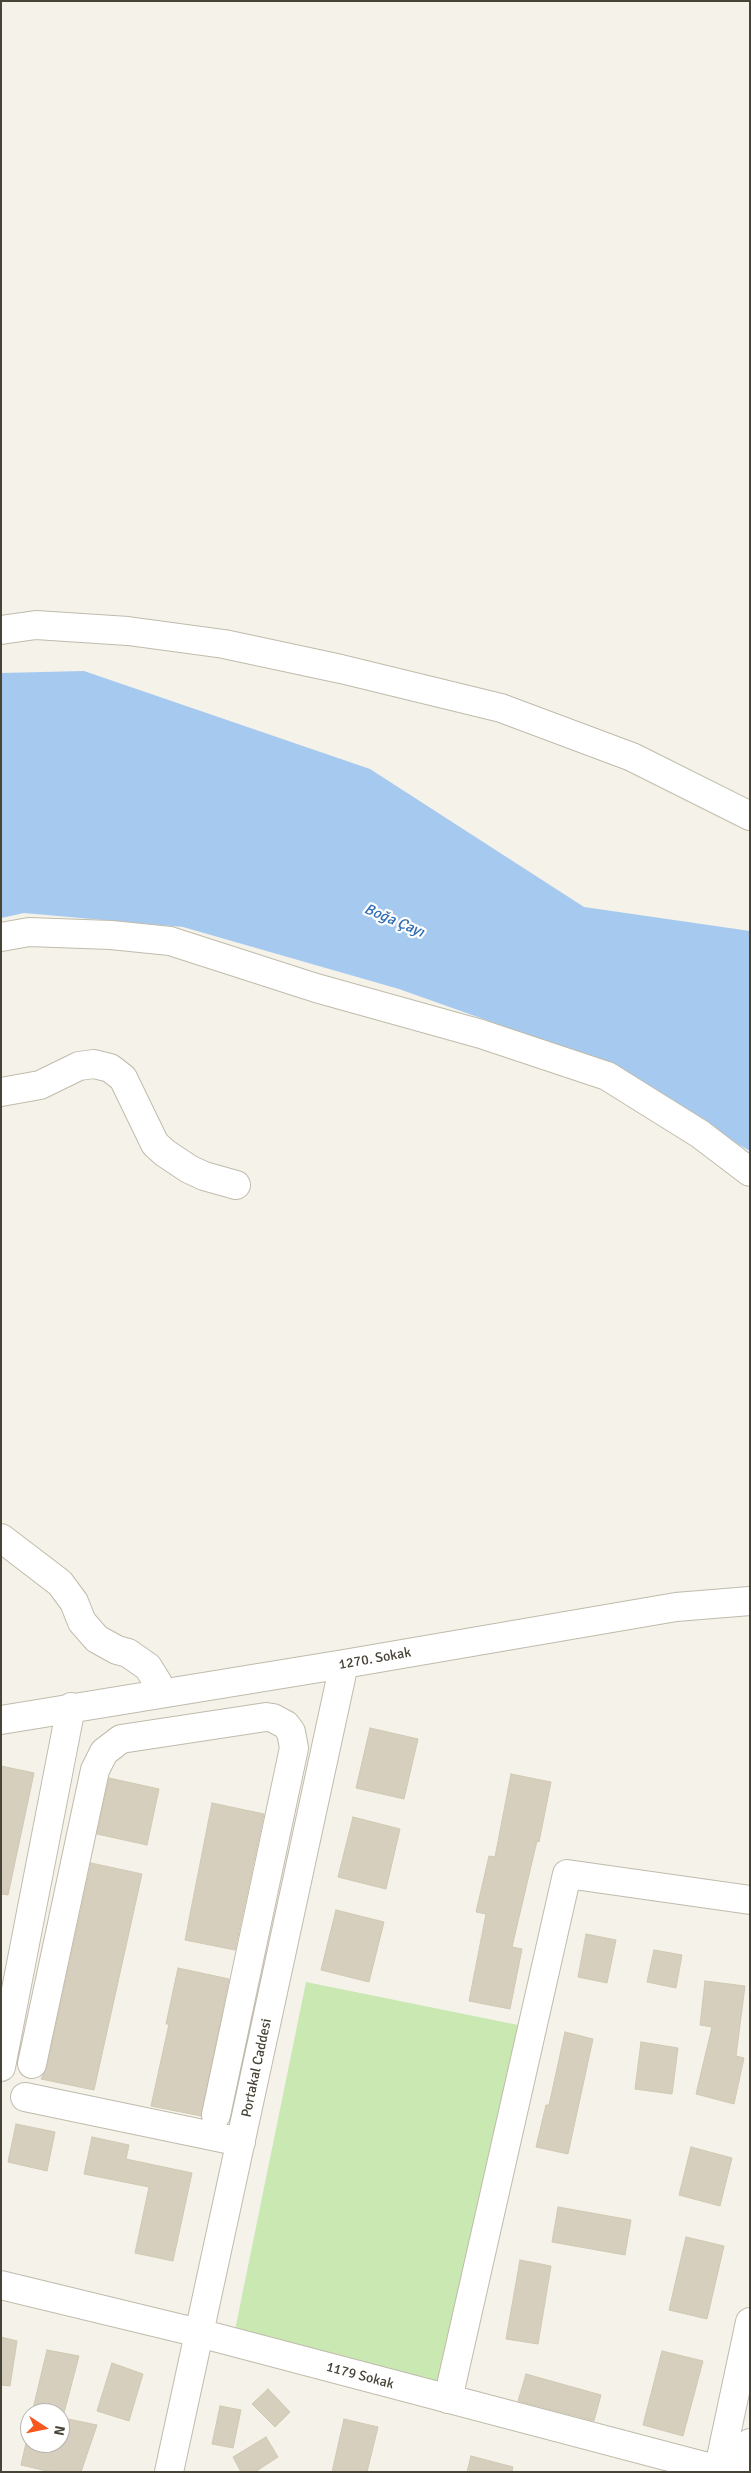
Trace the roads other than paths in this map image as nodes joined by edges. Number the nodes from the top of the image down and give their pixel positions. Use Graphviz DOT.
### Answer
graph roads {
  1 [pos="1,630"];
  2 [pos="750,816"];
  3 [pos="1,937"];
  4 [pos="1,1092"];
  5 [pos="750,1172"];
  6 [pos="236,1184"];
  7 [pos="1,1538"];
  8 [pos="750,1601"];
  9 [pos="344,1664"];
  10 [pos="177,1691"];
  11 [pos="71,1707"];
  12 [pos="1,1720"];
  13 [pos="196,1729"];
  14 [pos="750,1900"];
  15 [pos="32,2064"];
  16 [pos="1,2067"];
  17 [pos="25,2097"];
  18 [pos="216,2115"];
  19 [pos="241,2142"];
  20 [pos="1,2285"];
  21 [pos="750,2322"];
  22 [pos="199,2333"];
  23 [pos="448,2399"];
  24 [pos="750,2443"];
  25 [pos="727,2471"];
  26 [pos="169,2472"];
  1 -- 2 [label="street"];
  3 -- 5 [label="street"];
  4 -- 6 [label="street"];
  7 -- 10 [label="street"];
  8 -- 9 [label="street, 1270. Sokak"];
  9 -- 10 [label="street, 1270. Sokak"];
  9 -- 19 [label="street, Portakal Caddesi"];
  10 -- 11 [label="street, 1270. Sokak"];
  10 -- 13 [label="street"];
  11 -- 12 [label="street, 1270. Sokak"];
  11 -- 16 [label="street"];
  13 -- 15 [label="street"];
  13 -- 18 [label="street"];
  14 -- 23 [label="street"];
  17 -- 19 [label="street"];
  19 -- 22 [label="street, Portakal Caddesi"];
  20 -- 22 [label="street, 1179 Sokak"];
  21 -- 25 [label="street"];
  22 -- 23 [label="street, 1179 Sokak"];
  22 -- 26 [label="street, Portakal Caddesi"];
  23 -- 25 [label="street, 1179 Sokak"];
  24 -- 25 [label="street"];
}
